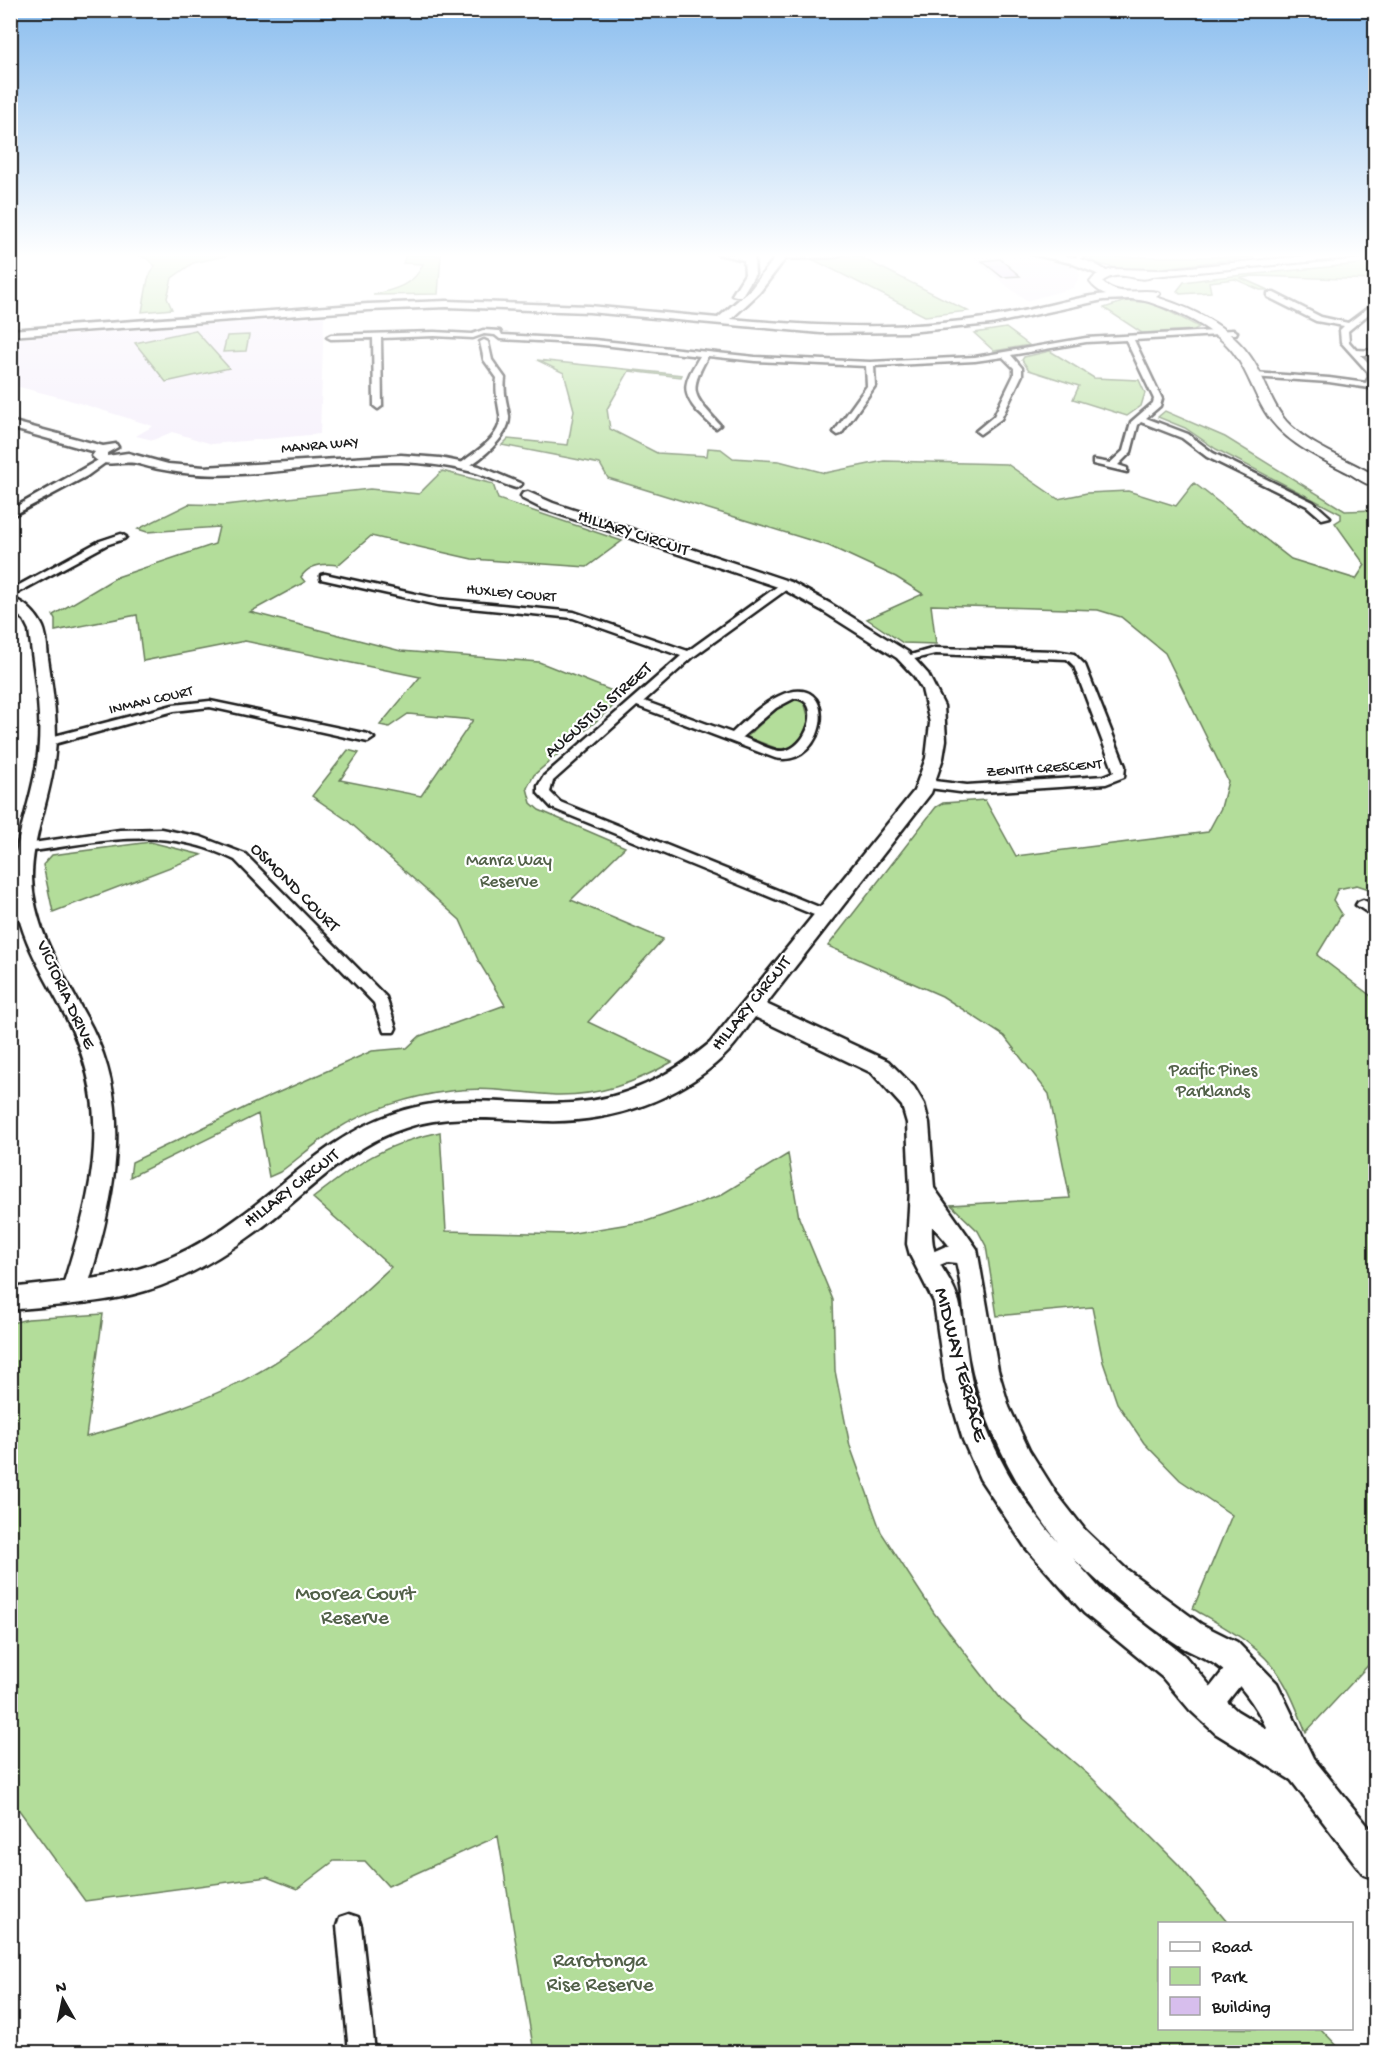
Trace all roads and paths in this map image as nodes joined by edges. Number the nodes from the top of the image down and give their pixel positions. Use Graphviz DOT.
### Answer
graph roads {
  1 [pos="377,350"];
  2 [pos="486,350"];
  3 [pos="671,350"];
  4 [pos="1030,350"];
  5 [pos="1136,350"];
  6 [pos="1239,350"];
  7 [pos="1253,350"];
  8 [pos="1354,352"];
  9 [pos="1376,353"];
  10 [pos="705,354"];
  11 [pos="1006,355"];
  12 [pos="870,364"];
  13 [pos="1254,375"];
  14 [pos="1272,380"];
  15 [pos="1372,387"];
  16 [pos="1285,405"];
  17 [pos="378,406"];
  18 [pos="1140,419"];
  19 [pos="10,424"];
  20 [pos="716,425"];
  21 [pos="980,431"];
  22 [pos="838,432"];
  23 [pos="104,455"];
  24 [pos="1096,462"];
  25 [pos="1113,465"];
  26 [pos="463,466"];
  27 [pos="1124,470"];
  28 [pos="1373,476"];
  29 [pos="522,490"];
  30 [pos="10,514"];
  31 [pos="1325,517"];
  32 [pos="121,537"];
  33 [pos="325,577"];
  34 [pos="786,585"];
  35 [pos="10,594"];
  36 [pos="10,602"];
  37 [pos="690,655"];
  38 [pos="906,658"];
  39 [pos="636,702"];
  40 [pos="368,738"];
  41 [pos="734,738"];
  42 [pos="47,742"];
  43 [pos="926,784"];
  44 [pos="26,848"];
  45 [pos="17,896"];
  46 [pos="1363,905"];
  47 [pos="1376,913"];
  48 [pos="824,914"];
  49 [pos="751,1006"];
  50 [pos="389,1028"];
  51 [pos="922,1190"];
  52 [pos="967,1256"];
  53 [pos="926,1263"];
  54 [pos="74,1291"];
  55 [pos="10,1299"];
  56 [pos="1241,1666"];
  57 [pos="1209,1707"];
  58 [pos="1302,1770"];
  59 [pos="1376,1863"];
  60 [pos="348,1926"];
  61 [pos="362,2052"];
  1 -- 17 [label="street"];
  2 -- 26 [label="street"];
  3 -- 10 [label="street"];
  4 -- 11 [label="street"];
  5 -- 18 [label="street"];
  6 -- 13 [label="main road"];
  7 -- 14 [label="main road"];
  8 -- 9 [label="street"];
  8 -- 15 [label="street"];
  10 -- 12 [label="street"];
  10 -- 20 [label="street"];
  11 -- 12 [label="street"];
  11 -- 21 [label="street"];
  12 -- 22 [label="street"];
  13 -- 14 [label="street"];
  13 -- 28 [label="main road"];
  14 -- 15 [label="street"];
  16 -- 28 [label="main road"];
  18 -- 25 [label="street"];
  18 -- 31 [label="street"];
  19 -- 23 [label="street, MANRA WAY"];
  23 -- 26 [label="street, MANRA WAY"];
  23 -- 30 [label="street"];
  24 -- 25 [label="street"];
  25 -- 27 [label="street"];
  26 -- 29 [label="street, MANRA WAY"];
  29 -- 34 [label="street, HILLARY CIRCUIT"];
  32 -- 35 [label="street"];
  33 -- 37 [label="street, HUXLEY COURT"];
  34 -- 37 [label="street, AUGUSTUS STREET"];
  34 -- 38 [label="street, HILLARY CIRCUIT"];
  36 -- 42 [label="street, VICTORIA DRIVE"];
  37 -- 39 [label="street, AUGUSTUS STREET"];
  38 -- 43 [label="street, HILLARY CIRCUIT"];
  38 -- 43 [label="street, ZENITH CRESCENT"];
  39 -- 41 [label="street"];
  39 -- 48 [label="street, AUGUSTUS STREET"];
  40 -- 42 [label="street, INMAN COURT"];
  41 -- 41 [label="street"];
  42 -- 44 [label="street, VICTORIA DRIVE"];
  43 -- 48 [label="street, HILLARY CIRCUIT"];
  44 -- 45 [label="street, VICTORIA DRIVE"];
  44 -- 50 [label="street, OSMOND COURT"];
  45 -- 54 [label="street, VICTORIA DRIVE"];
  46 -- 47 [label="street"];
  48 -- 49 [label="street, HILLARY CIRCUIT"];
  49 -- 51 [label="street, MIDWAY TERRACE"];
  49 -- 54 [label="street, HILLARY CIRCUIT"];
  51 -- 52 [label="street, MIDWAY TERRACE"];
  51 -- 53 [label="street, MIDWAY TERRACE"];
  52 -- 53 [label="street"];
  52 -- 56 [label="street, MIDWAY TERRACE"];
  53 -- 57 [label="street, MIDWAY TERRACE"];
  54 -- 55 [label="street, HILLARY CIRCUIT"];
  56 -- 57 [label="street"];
  56 -- 58 [label="street, MIDWAY TERRACE"];
  57 -- 58 [label="street, MIDWAY TERRACE"];
  58 -- 59 [label="street, MIDWAY TERRACE"];
  60 -- 61 [label="street"];
}
